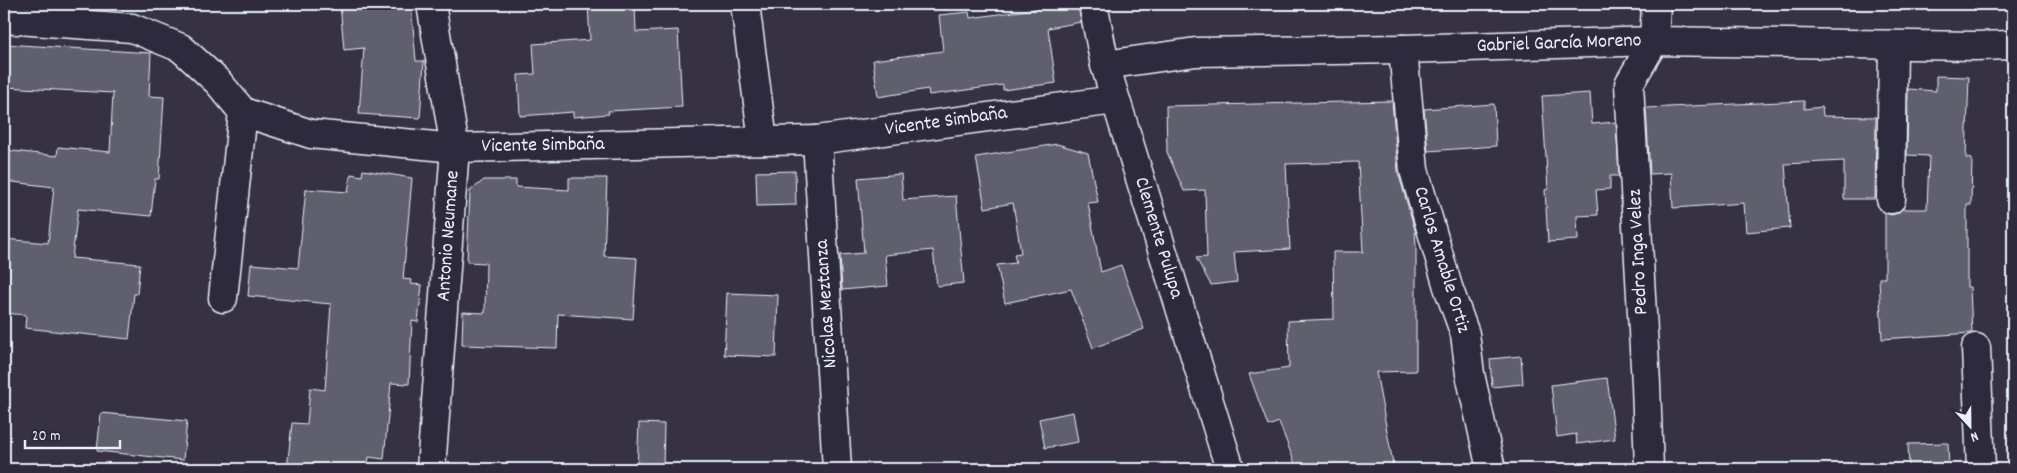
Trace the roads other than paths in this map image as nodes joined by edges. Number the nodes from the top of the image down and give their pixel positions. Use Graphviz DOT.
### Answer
graph roads {
  1 [pos="431,4"];
  2 [pos="745,4"];
  3 [pos="1093,4"];
  4 [pos="1656,4"];
  5 [pos="4,19"];
  6 [pos="1654,41"];
  7 [pos="1892,45"];
  8 [pos="2013,45"];
  9 [pos="1403,50"];
  10 [pos="1105,65"];
  11 [pos="1114,100"];
  12 [pos="243,112"];
  13 [pos="817,140"];
  14 [pos="763,141"];
  15 [pos="455,148"];
  16 [pos="1891,199"];
  17 [pos="223,298"];
  18 [pos="1976,348"];
  19 [pos="431,469"];
  20 [pos="837,469"];
  21 [pos="1230,469"];
  22 [pos="1491,469"];
  23 [pos="1649,469"];
  24 [pos="1981,469"];
  1 -- 15 [label="street, Antonio Neumane"];
  2 -- 14 [label="street"];
  3 -- 10 [label="street, Clemente Pulupa"];
  4 -- 6 [label="street"];
  5 -- 12 [label="street"];
  6 -- 7 [label="street, Gabriel García Moreno"];
  6 -- 9 [label="street, Gabriel García Moreno"];
  6 -- 23 [label="street, Pedro Inga Velez"];
  7 -- 8 [label="street, Gabriel García Moreno"];
  7 -- 16 [label="street"];
  9 -- 10 [label="street, Gabriel García Moreno"];
  9 -- 22 [label="street, Carlos Amable Ortiz"];
  10 -- 11 [label="street, Clemente Pulupa"];
  11 -- 13 [label="street, Vicente Simbaña"];
  11 -- 21 [label="street, Clemente Pulupa"];
  12 -- 15 [label="street, Vicente Simbaña"];
  12 -- 17 [label="street"];
  13 -- 14 [label="street, Vicente Simbaña"];
  13 -- 20 [label="street, Nicolas Meztanza"];
  14 -- 15 [label="street, Vicente Simbaña"];
  15 -- 19 [label="street, Antonio Neumane"];
  18 -- 24 [label="street"];
}
